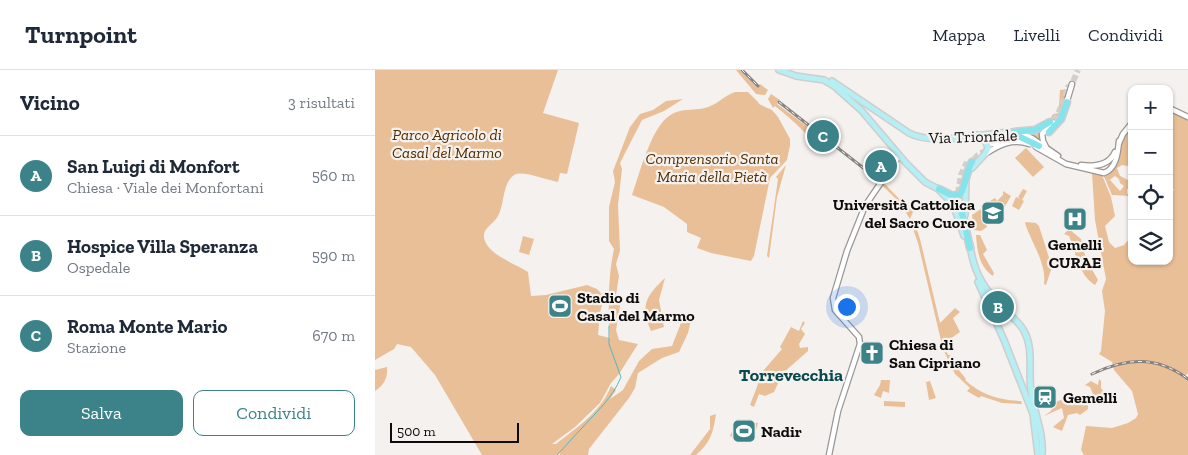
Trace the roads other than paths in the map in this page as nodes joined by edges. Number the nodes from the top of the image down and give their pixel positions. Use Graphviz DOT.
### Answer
graph roads {
  1 [pos="779,70"];
  2 [pos="792,75"];
  3 [pos="1072,84"];
  4 [pos="1067,102"];
  5 [pos="868,104"];
  6 [pos="861,110"];
  7 [pos="1173,110"];
  8 [pos="1188,117"];
  9 [pos="1050,122"];
  10 [pos="1128,128"];
  11 [pos="1014,132"];
  12 [pos="1049,132"];
  13 [pos="977,135"];
  14 [pos="994,140"];
  15 [pos="1119,141"];
  16 [pos="1008,142"];
  17 [pos="1039,146"];
  18 [pos="1050,151"];
  19 [pos="985,154"];
  20 [pos="899,156"];
  21 [pos="972,162"];
  22 [pos="906,163"];
  23 [pos="894,164"];
  24 [pos="1100,165"];
  25 [pos="1102,173"];
  26 [pos="966,188"];
  27 [pos="939,189"];
  28 [pos="963,231"];
  29 [pos="970,248"];
  30 [pos="1030,378"];
  31 [pos="1020,382"];
  32 [pos="829,455"];
  33 [pos="1040,455"];
  1 -- 2 [label="main road, Via Trionfale"];
  2 -- 5 [label="main road, Via Trionfale"];
  2 -- 6 [label="main road, Via Trionfale"];
  3 -- 4 [label="main road"];
  4 -- 12 [label="highway"];
  4 -- 18 [label="main road"];
  5 -- 6 [label="main road"];
  5 -- 13 [label="main road, Via Trionfale"];
  6 -- 20 [label="main road, Via Trionfale"];
  7 -- 8 [label="main road"];
  9 -- 11 [label="highway"];
  10 -- 15 [label="main road"];
  11 -- 13 [label="main road, Via Trionfale"];
  11 -- 18 [label="main road, Via Trionfale"];
  13 -- 19 [label="main road"];
  14 -- 17 [label="highway"];
  15 -- 24 [label="main road"];
  15 -- 25 [label="main road"];
  16 -- 17 [label="main road"];
  16 -- 19 [label="main road, Via Trionfale"];
  16 -- 25 [label="main road, Via Trionfale"];
  17 -- 18 [label="main road"];
  18 -- 24 [label="main road, Via Trionfale"];
  19 -- 26 [label="main road"];
  20 -- 22 [label="main road, Via Trionfale"];
  20 -- 23 [label="main road"];
  21 -- 27 [label="highway"];
  22 -- 23 [label="main road"];
  22 -- 27 [label="main road, Via Trionfale"];
  23 -- 32 [label="main road"];
  24 -- 25 [label="main road"];
  26 -- 27 [label="main road"];
  26 -- 29 [label="main road"];
  27 -- 28 [label="main road"];
  28 -- 29 [label="highway"];
  28 -- 31 [label="main road"];
  29 -- 30 [label="main road"];
  30 -- 31 [label="main road"];
  30 -- 33 [label="main road"];
  31 -- 33 [label="main road"];
}
